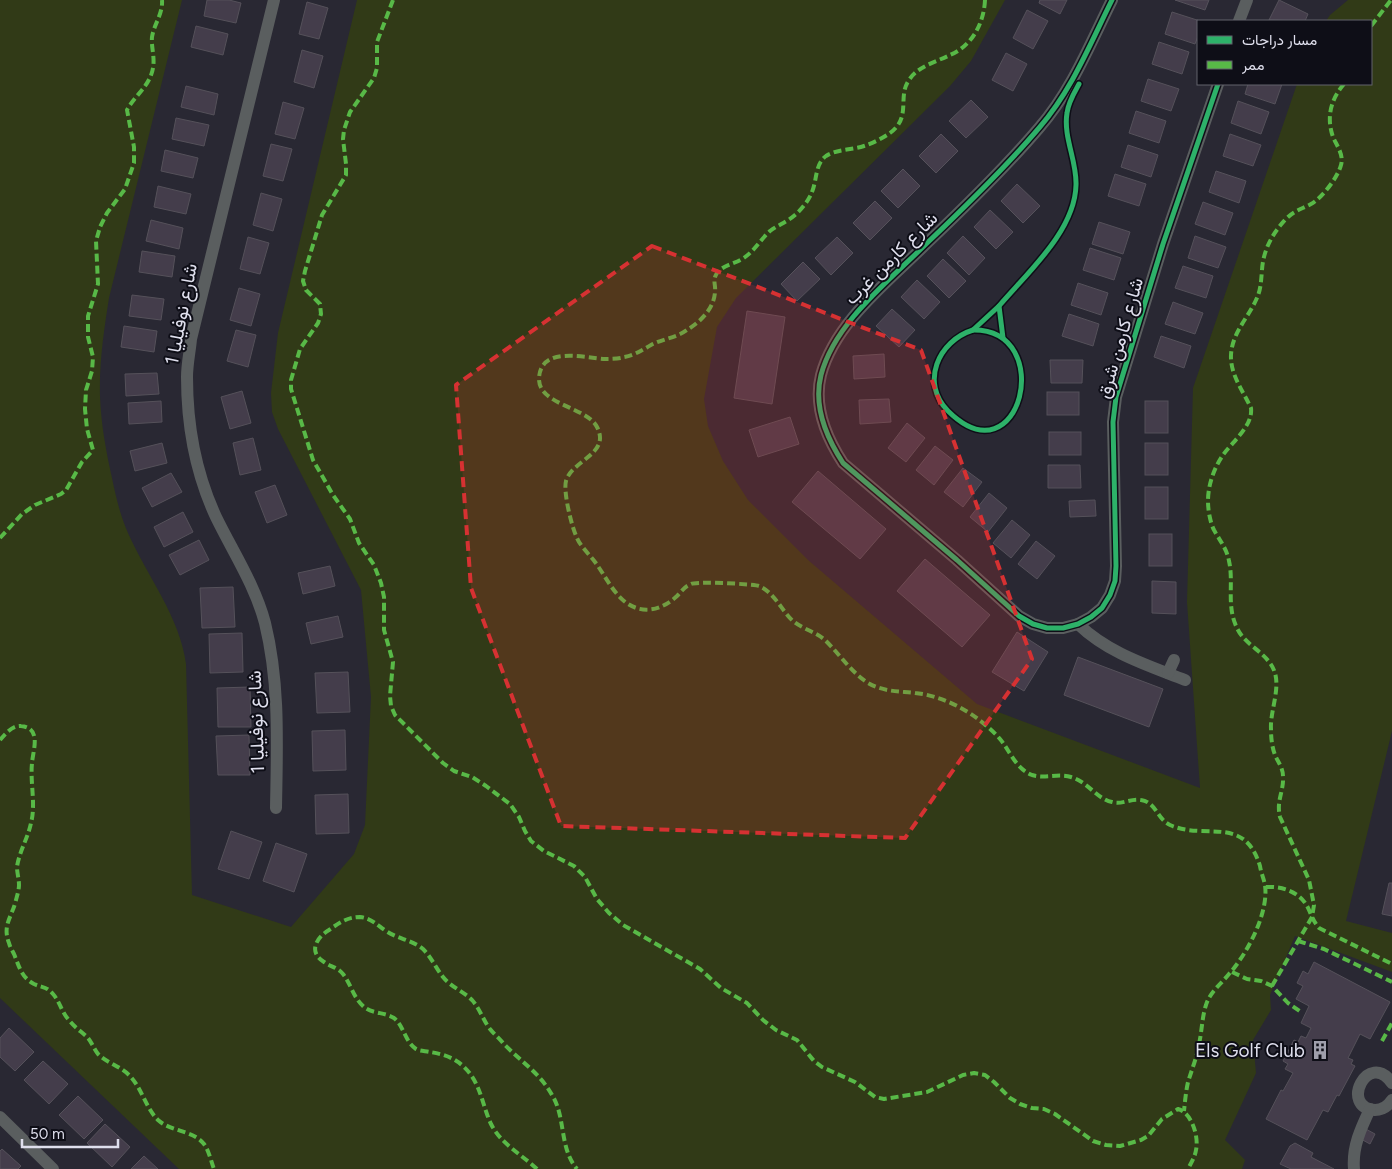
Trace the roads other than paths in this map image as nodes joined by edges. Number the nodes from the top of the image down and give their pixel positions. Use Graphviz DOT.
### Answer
graph roads {
  1 [pos="274,0"];
  2 [pos="1112,0"];
  3 [pos="1247,0"];
  4 [pos="1239,20"];
  5 [pos="1218,85"];
  6 [pos="1078,624"];
  7 [pos="1174,660"];
  8 [pos="1168,673"];
  9 [pos="1185,680"];
  10 [pos="276,808"];
  11 [pos="1392,1083"];
  12 [pos="1392,1100"];
  13 [pos="1370,1109"];
  14 [pos="0,1117"];
  15 [pos="53,1169"];
  16 [pos="1354,1169"];
  1 -- 10 [label="street, شارع نوفيليا 1"];
  2 -- 6 [label="street, شارع كارمن غرب"];
  3 -- 4 [label="street"];
  5 -- 6 [label="street, شارع كارمن شرق"];
  6 -- 8 [label="street"];
  7 -- 8 [label="street"];
  8 -- 9 [label="street"];
  11 -- 13 [label="street"];
  12 -- 13 [label="street"];
  13 -- 16 [label="street"];
  14 -- 15 [label="street"];
}
